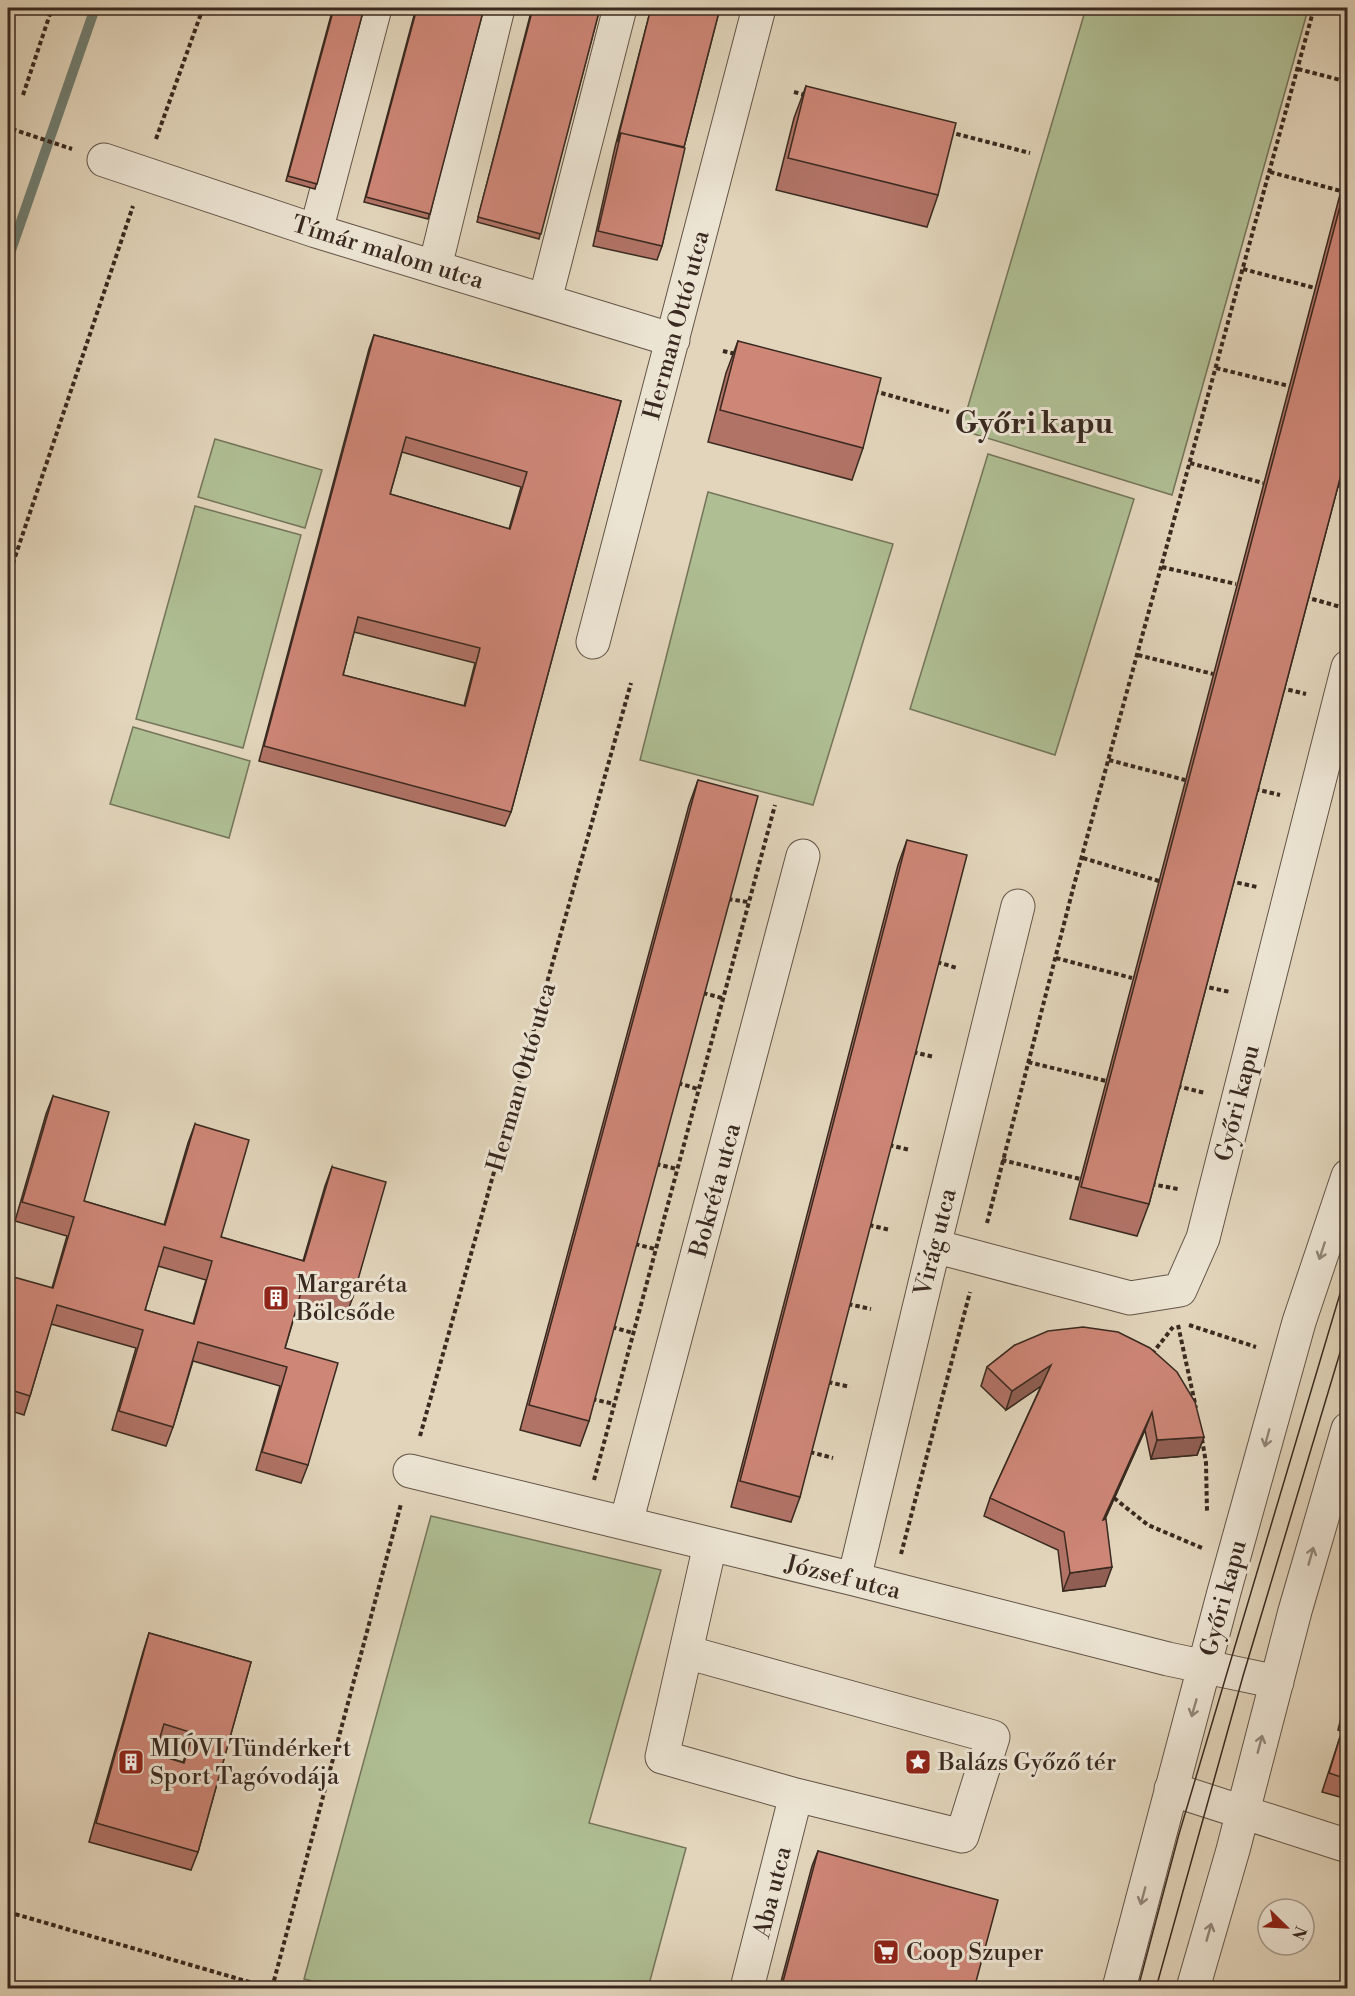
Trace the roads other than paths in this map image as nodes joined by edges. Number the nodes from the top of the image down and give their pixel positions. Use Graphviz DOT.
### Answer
graph roads {
  1 [pos="375,8"];
  2 [pos="498,8"];
  3 [pos="620,8"];
  4 [pos="759,8"];
  5 [pos="104,160"];
  6 [pos="316,231"];
  7 [pos="435,267"];
  8 [pos="544,300"];
  9 [pos="672,340"];
  10 [pos="593,642"];
  11 [pos="1347,667"];
  12 [pos="803,856"];
  13 [pos="1018,906"];
  14 [pos="1347,1176"];
  15 [pos="934,1246"];
  16 [pos="1347,1429"];
  17 [pos="410,1471"];
  18 [pos="626,1523"];
  19 [pos="710,1545"];
  20 [pos="854,1579"];
  21 [pos="686,1652"];
  22 [pos="1205,1667"];
  23 [pos="1277,1682"];
  24 [pos="1171,1789"];
  25 [pos="796,1795"];
  26 [pos="1242,1811"];
  27 [pos="1347,1846"];
  28 [pos="747,1989"];
  29 [pos="1119,1989"];
  30 [pos="1192,1989"];
  1 -- 6 [label="street"];
  2 -- 7 [label="street"];
  3 -- 8 [label="street"];
  4 -- 9 [label="street, Herman Ottó utca"];
  5 -- 6 [label="street, Tímár malom utca"];
  6 -- 7 [label="street, Tímár malom utca"];
  7 -- 8 [label="street, Tímár malom utca"];
  8 -- 9 [label="street, Tímár malom utca"];
  9 -- 10 [label="street, Herman Ottó utca"];
  11 -- 15 [label="street, Győri kapu"];
  12 -- 18 [label="street, Bokréta utca"];
  13 -- 15 [label="street, Virág utca"];
  14 -- 22 [label="street, Győri kapu, one-way"];
  15 -- 20 [label="street, Virág utca"];
  23 -- 16 [label="street, one-way"];
  17 -- 18 [label="street, József utca"];
  18 -- 19 [label="street, József utca"];
  19 -- 20 [label="street, József utca"];
  19 -- 21 [label="street"];
  20 -- 22 [label="street, József utca"];
  21 -- 25 [label="street"];
  21 -- 25 [label="street"];
  22 -- 23 [label="street, József utca"];
  22 -- 24 [label="street, Győri kapu, one-way"];
  26 -- 23 [label="street, one-way"];
  24 -- 26 [label="street"];
  24 -- 29 [label="street, Győri kapu, one-way"];
  25 -- 28 [label="street, Aba utca"];
  26 -- 27 [label="street"];
  30 -- 26 [label="street, one-way"];
}
